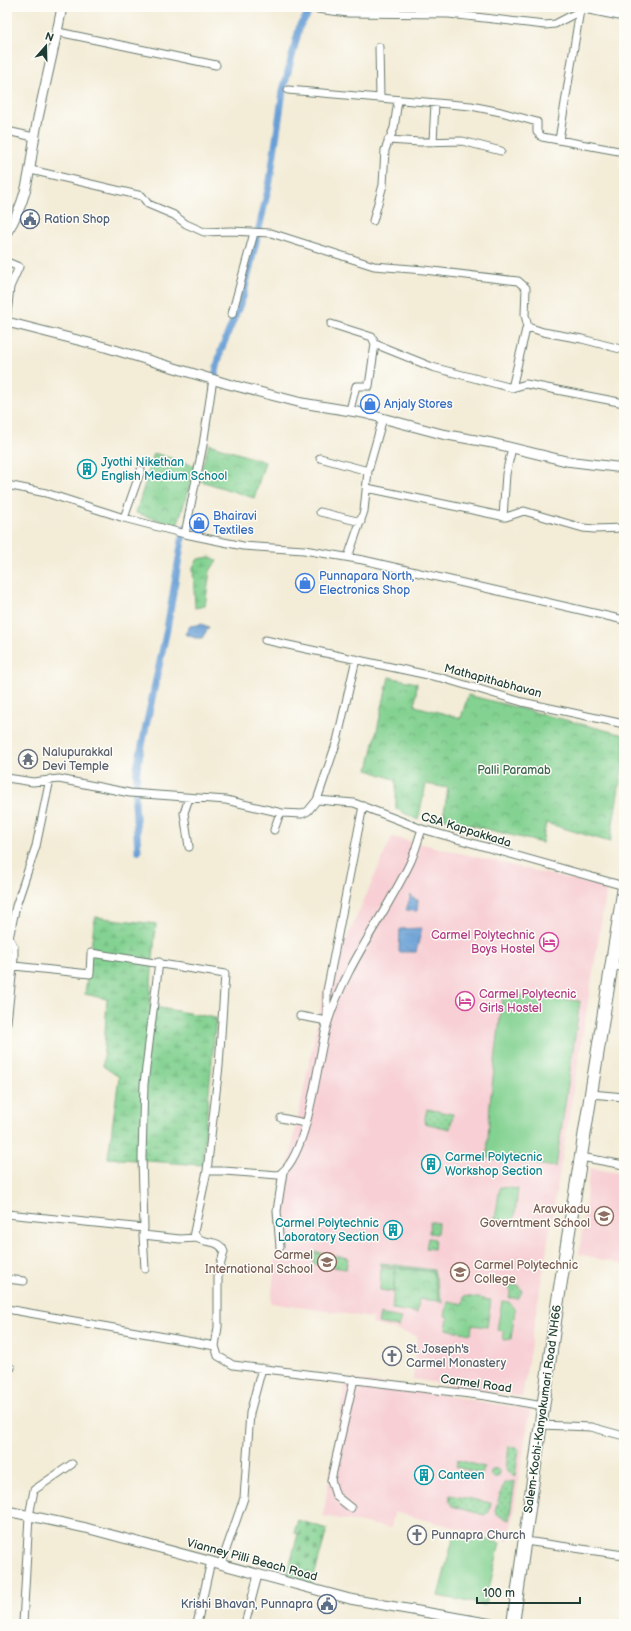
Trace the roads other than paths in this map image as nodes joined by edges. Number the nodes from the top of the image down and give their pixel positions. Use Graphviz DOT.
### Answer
graph roads {
  1 [pos="62,7"];
  2 [pos="302,7"];
  3 [pos="580,10"];
  4 [pos="624,17"];
  5 [pos="58,32"];
  6 [pos="379,48"];
  7 [pos="216,65"];
  8 [pos="290,90"];
  9 [pos="380,98"];
  10 [pos="398,100"];
  11 [pos="435,103"];
  12 [pos="7,131"];
  13 [pos="34,137"];
  14 [pos="388,140"];
  15 [pos="559,140"];
  16 [pos="433,142"];
  17 [pos="501,151"];
  18 [pos="624,152"];
  19 [pos="31,170"];
  20 [pos="12,217"];
  21 [pos="373,221"];
  22 [pos="7,232"];
  23 [pos="258,233"];
  24 [pos="7,262"];
  25 [pos="7,314"];
  26 [pos="232,314"];
  27 [pos="7,322"];
  28 [pos="331,324"];
  29 [pos="526,325"];
  30 [pos="375,344"];
  31 [pos="624,350"];
  32 [pos="215,380"];
  33 [pos="512,388"];
  34 [pos="624,403"];
  35 [pos="350,410"];
  36 [pos="383,418"];
  37 [pos="512,448"];
  38 [pos="320,458"];
  39 [pos="624,468"];
  40 [pos="141,470"];
  41 [pos="368,471"];
  42 [pos="7,485"];
  43 [pos="367,488"];
  44 [pos="320,512"];
  45 [pos="503,516"];
  46 [pos="124,518"];
  47 [pos="361,522"];
  48 [pos="624,528"];
  49 [pos="183,534"];
  50 [pos="348,557"];
  51 [pos="624,620"];
  52 [pos="265,640"];
  53 [pos="356,659"];
  54 [pos="624,724"];
  55 [pos="7,778"];
  56 [pos="50,780"];
  57 [pos="189,798"];
  58 [pos="317,800"];
  59 [pos="363,806"];
  60 [pos="280,813"];
  61 [pos="422,829"];
  62 [pos="274,830"];
  63 [pos="189,847"];
  64 [pos="624,887"];
  65 [pos="159,962"];
  66 [pos="14,966"];
  67 [pos="618,967"];
  68 [pos="300,1016"];
  69 [pos="7,1022"];
  70 [pos="327,1025"];
  71 [pos="591,1094"];
  72 [pos="624,1097"];
  73 [pos="281,1118"];
  74 [pos="305,1123"];
  75 [pos="581,1157"];
  76 [pos="624,1165"];
  77 [pos="207,1172"];
  78 [pos="283,1172"];
  79 [pos="7,1214"];
  80 [pos="144,1232"];
  81 [pos="197,1238"];
  82 [pos="280,1247"];
  83 [pos="145,1269"];
  84 [pos="7,1279"];
  85 [pos="24,1280"];
  86 [pos="7,1309"];
  87 [pos="215,1346"];
  88 [pos="262,1368"];
  89 [pos="354,1379"];
  90 [pos="543,1406"];
  91 [pos="540,1425"];
  92 [pos="624,1436"];
  93 [pos="72,1464"];
  94 [pos="351,1508"];
  95 [pos="7,1511"];
  96 [pos="29,1516"];
  97 [pos="526,1541"];
  98 [pos="624,1555"];
  99 [pos="211,1561"];
  100 [pos="221,1564"];
  101 [pos="258,1575"];
  102 [pos="23,1624"];
  103 [pos="197,1624"];
  104 [pos="245,1624"];
  105 [pos="492,1624"];
  106 [pos="513,1624"];
  1 -- 5 [label="street"];
  2 -- 3 [label="street"];
  3 -- 4 [label="street"];
  3 -- 15 [label="street"];
  5 -- 7 [label="street"];
  5 -- 13 [label="street"];
  6 -- 9 [label="street"];
  8 -- 9 [label="street"];
  9 -- 10 [label="street"];
  10 -- 11 [label="street"];
  10 -- 14 [label="street"];
  11 -- 15 [label="street"];
  11 -- 16 [label="street"];
  12 -- 13 [label="street"];
  13 -- 19 [label="street"];
  14 -- 16 [label="street"];
  14 -- 21 [label="street"];
  15 -- 18 [label="street"];
  16 -- 17 [label="street"];
  19 -- 20 [label="street"];
  19 -- 23 [label="street"];
  20 -- 22 [label="street"];
  23 -- 26 [label="street"];
  23 -- 29 [label="street"];
  24 -- 25 [label="street"];
  27 -- 32 [label="street"];
  28 -- 30 [label="street"];
  29 -- 31 [label="street"];
  29 -- 33 [label="street"];
  30 -- 33 [label="street"];
  30 -- 35 [label="street"];
  32 -- 35 [label="street"];
  32 -- 49 [label="street"];
  33 -- 34 [label="street"];
  35 -- 36 [label="street"];
  36 -- 37 [label="street"];
  36 -- 41 [label="street"];
  37 -- 39 [label="street"];
  37 -- 45 [label="street"];
  38 -- 41 [label="street"];
  40 -- 46 [label="street"];
  41 -- 43 [label="street"];
  42 -- 46 [label="street"];
  43 -- 45 [label="street"];
  43 -- 47 [label="street"];
  44 -- 47 [label="street"];
  45 -- 48 [label="street"];
  46 -- 49 [label="street"];
  47 -- 50 [label="street"];
  49 -- 50 [label="street"];
  50 -- 51 [label="street"];
  52 -- 53 [label="street, Mathapithabhavan"];
  53 -- 54 [label="street, Mathapithabhavan"];
  53 -- 58 [label="street"];
  55 -- 56 [label="street"];
  56 -- 57 [label="street"];
  56 -- 66 [label="street"];
  57 -- 60 [label="street"];
  57 -- 63 [label="street"];
  58 -- 59 [label="street, CSA Kappakkada"];
  58 -- 60 [label="street"];
  59 -- 61 [label="street, CSA Kappakkada"];
  59 -- 70 [label="street"];
  60 -- 62 [label="street"];
  61 -- 64 [label="street, CSA Kappakkada"];
  61 -- 70 [label="street"];
  64 -- 67 [label="highway, Salem-Kochi-Kanyakumari Road NH66"];
  65 -- 66 [label="street"];
  65 -- 77 [label="street"];
  65 -- 80 [label="street"];
  66 -- 69 [label="street"];
  67 -- 71 [label="highway, Salem-Kochi-Kanyakumari Road NH66"];
  68 -- 70 [label="street"];
  70 -- 74 [label="street"];
  71 -- 72 [label="street"];
  71 -- 75 [label="highway, Salem-Kochi-Kanyakumari Road NH66"];
  73 -- 74 [label="street"];
  74 -- 78 [label="street"];
  75 -- 76 [label="street"];
  75 -- 90 [label="highway, Salem-Kochi-Kanyakumari Road NH66"];
  77 -- 78 [label="street"];
  77 -- 81 [label="street"];
  78 -- 82 [label="street"];
  79 -- 80 [label="street"];
  80 -- 81 [label="street"];
  80 -- 83 [label="street"];
  81 -- 87 [label="street"];
  84 -- 85 [label="street"];
  86 -- 87 [label="street"];
  87 -- 88 [label="street, Carmel Road"];
  88 -- 89 [label="street, Carmel Road"];
  88 -- 100 [label="street"];
  89 -- 90 [label="street, Carmel Road"];
  89 -- 94 [label="street"];
  90 -- 91 [label="highway, Salem-Kochi-Kanyakumari Road NH66"];
  91 -- 92 [label="street"];
  91 -- 97 [label="highway, Salem-Kochi-Kanyakumari Road NH66"];
  93 -- 96 [label="street"];
  95 -- 96 [label="street, Vianney Pilli Beach Road"];
  96 -- 99 [label="street, Vianney Pilli Beach Road"];
  96 -- 102 [label="street"];
  97 -- 98 [label="street"];
  97 -- 106 [label="highway, Salem-Kochi-Kanyakumari Road NH66"];
  99 -- 100 [label="street, Vianney Pilli Beach Road"];
  99 -- 103 [label="street"];
  100 -- 101 [label="street, Vianney Pilli Beach Road"];
  101 -- 104 [label="street"];
  101 -- 105 [label="street, Vianney Pilli Beach Road"];
}
